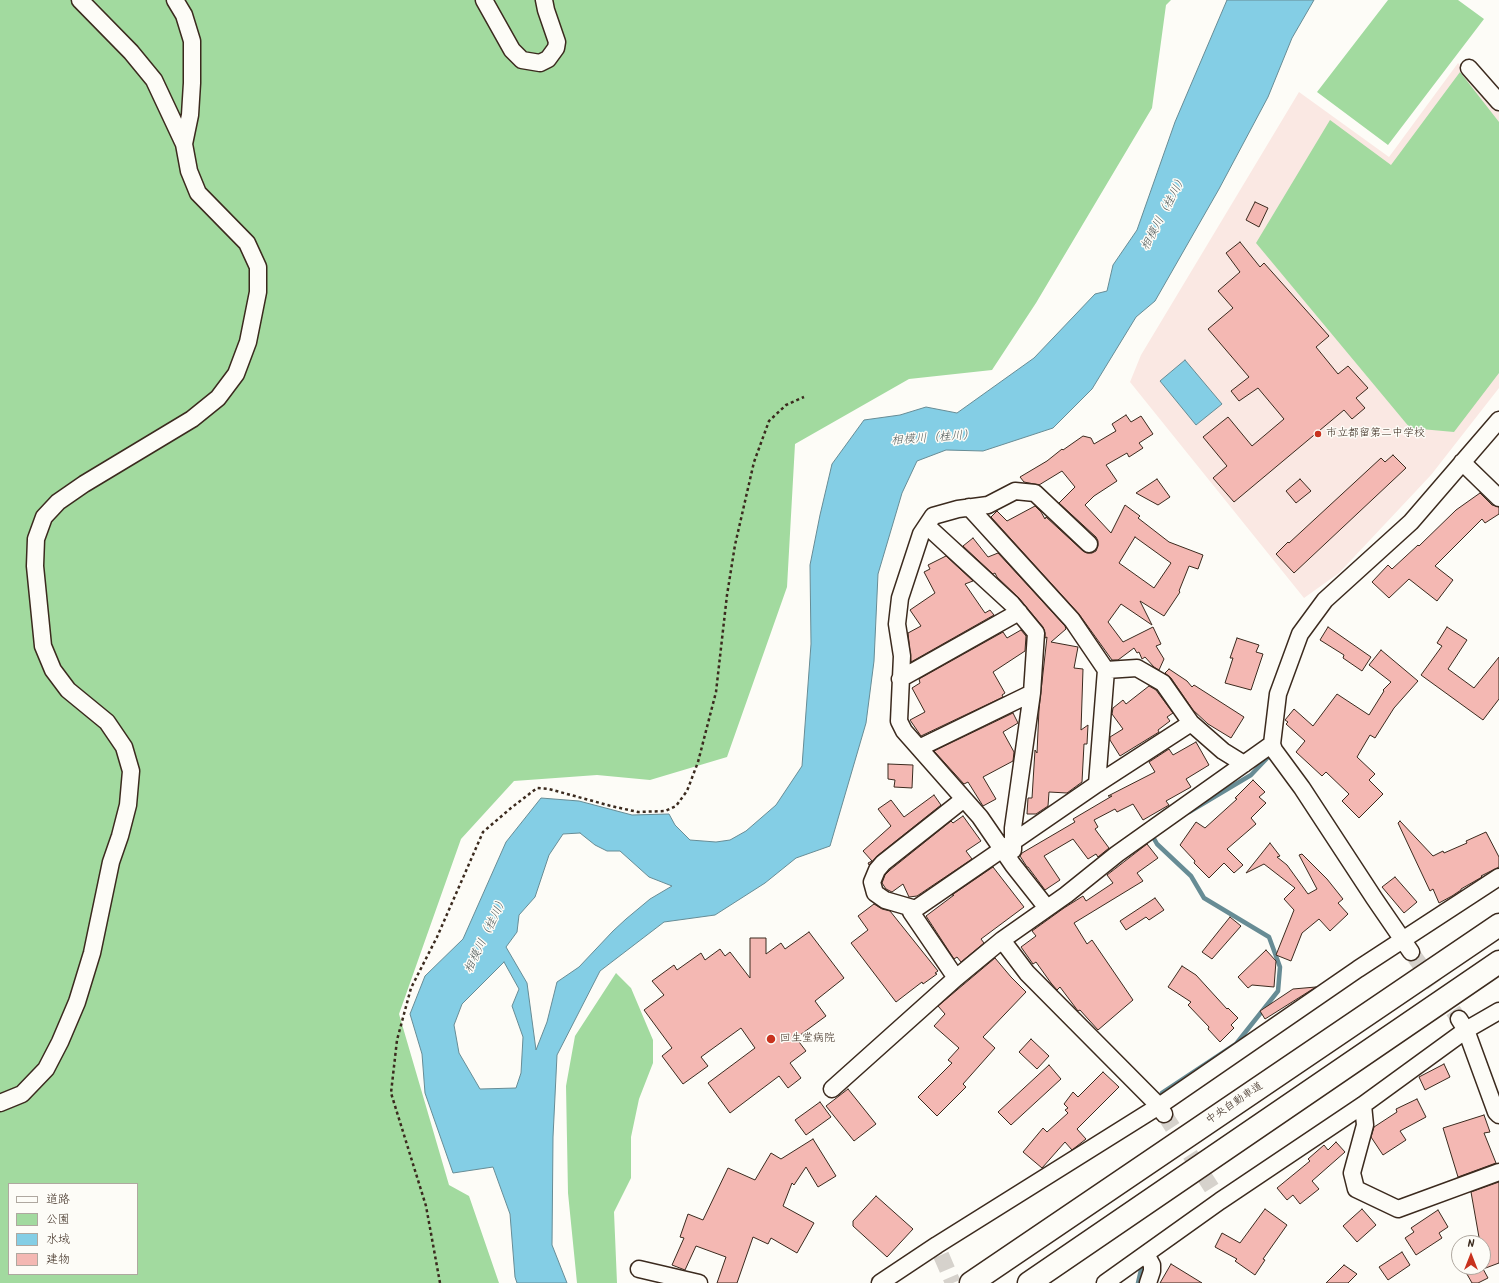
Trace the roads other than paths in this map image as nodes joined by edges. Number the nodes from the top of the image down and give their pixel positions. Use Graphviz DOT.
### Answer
graph roads {
  1 [pos="80,0"];
  2 [pos="175,0"];
  3 [pos="484,0"];
  4 [pos="544,0"];
  5 [pos="1468,68"];
  6 [pos="1499,102"];
  7 [pos="184,144"];
  8 [pos="1499,420"];
  9 [pos="1462,462"];
  10 [pos="1499,498"];
  11 [pos="969,507"];
  12 [pos="927,526"];
  13 [pos="1089,544"];
  14 [pos="1019,612"];
  15 [pos="1106,670"];
  16 [pos="900,679"];
  17 [pos="1032,693"];
  18 [pos="1191,723"];
  19 [pos="1272,744"];
  20 [pos="919,748"];
  21 [pos="1244,764"];
  22 [pos="1097,784"];
  23 [pos="964,799"];
  24 [pos="1008,846"];
  25 [pos="1499,877"];
  26 [pos="1047,908"];
  27 [pos="916,909"];
  28 [pos="1499,925"];
  29 [pos="1002,940"];
  30 [pos="1407,946"];
  31 [pos="1499,962"];
  32 [pos="956,978"];
  33 [pos="1499,1011"];
  34 [pos="1463,1025"];
  35 [pos="832,1089"];
  36 [pos="0,1103"];
  37 [pos="1363,1106"];
  38 [pos="1162,1110"];
  39 [pos="1499,1116"];
  40 [pos="1499,1172"];
  41 [pos="1146,1254"];
  42 [pos="639,1269"];
  43 [pos="699,1283"];
  44 [pos="880,1283"];
  45 [pos="971,1283"];
  46 [pos="1029,1283"];
  47 [pos="1105,1283"];
  48 [pos="1148,1283"];
  1 -- 7 [label="street"];
  2 -- 7 [label="street"];
  3 -- 4 [label="street"];
  5 -- 6 [label="street"];
  7 -- 36 [label="street"];
  8 -- 9 [label="street"];
  9 -- 10 [label="street"];
  9 -- 19 [label="street"];
  11 -- 12 [label="street"];
  11 -- 13 [label="street"];
  11 -- 15 [label="street"];
  12 -- 14 [label="street"];
  12 -- 16 [label="street"];
  14 -- 16 [label="street"];
  14 -- 17 [label="street"];
  15 -- 18 [label="street"];
  15 -- 22 [label="street"];
  16 -- 20 [label="street"];
  17 -- 20 [label="street"];
  17 -- 24 [label="street"];
  18 -- 21 [label="street"];
  18 -- 22 [label="street"];
  19 -- 21 [label="street"];
  19 -- 30 [label="street"];
  20 -- 23 [label="street"];
  21 -- 26 [label="street"];
  22 -- 24 [label="street"];
  23 -- 24 [label="street"];
  23 -- 27 [label="street"];
  24 -- 26 [label="street"];
  24 -- 27 [label="street"];
  25 -- 30 [label="street"];
  26 -- 29 [label="street"];
  27 -- 32 [label="street"];
  28 -- 45 [label="highway, 中央自動車道"];
  29 -- 32 [label="street"];
  29 -- 38 [label="street"];
  30 -- 38 [label="street"];
  31 -- 46 [label="highway"];
  32 -- 35 [label="street"];
  33 -- 34 [label="street"];
  34 -- 37 [label="street"];
  34 -- 39 [label="street"];
  37 -- 40 [label="street"];
  37 -- 41 [label="street"];
  38 -- 44 [label="street"];
  41 -- 47 [label="street"];
  41 -- 48 [label="street"];
  42 -- 43 [label="street"];
}
